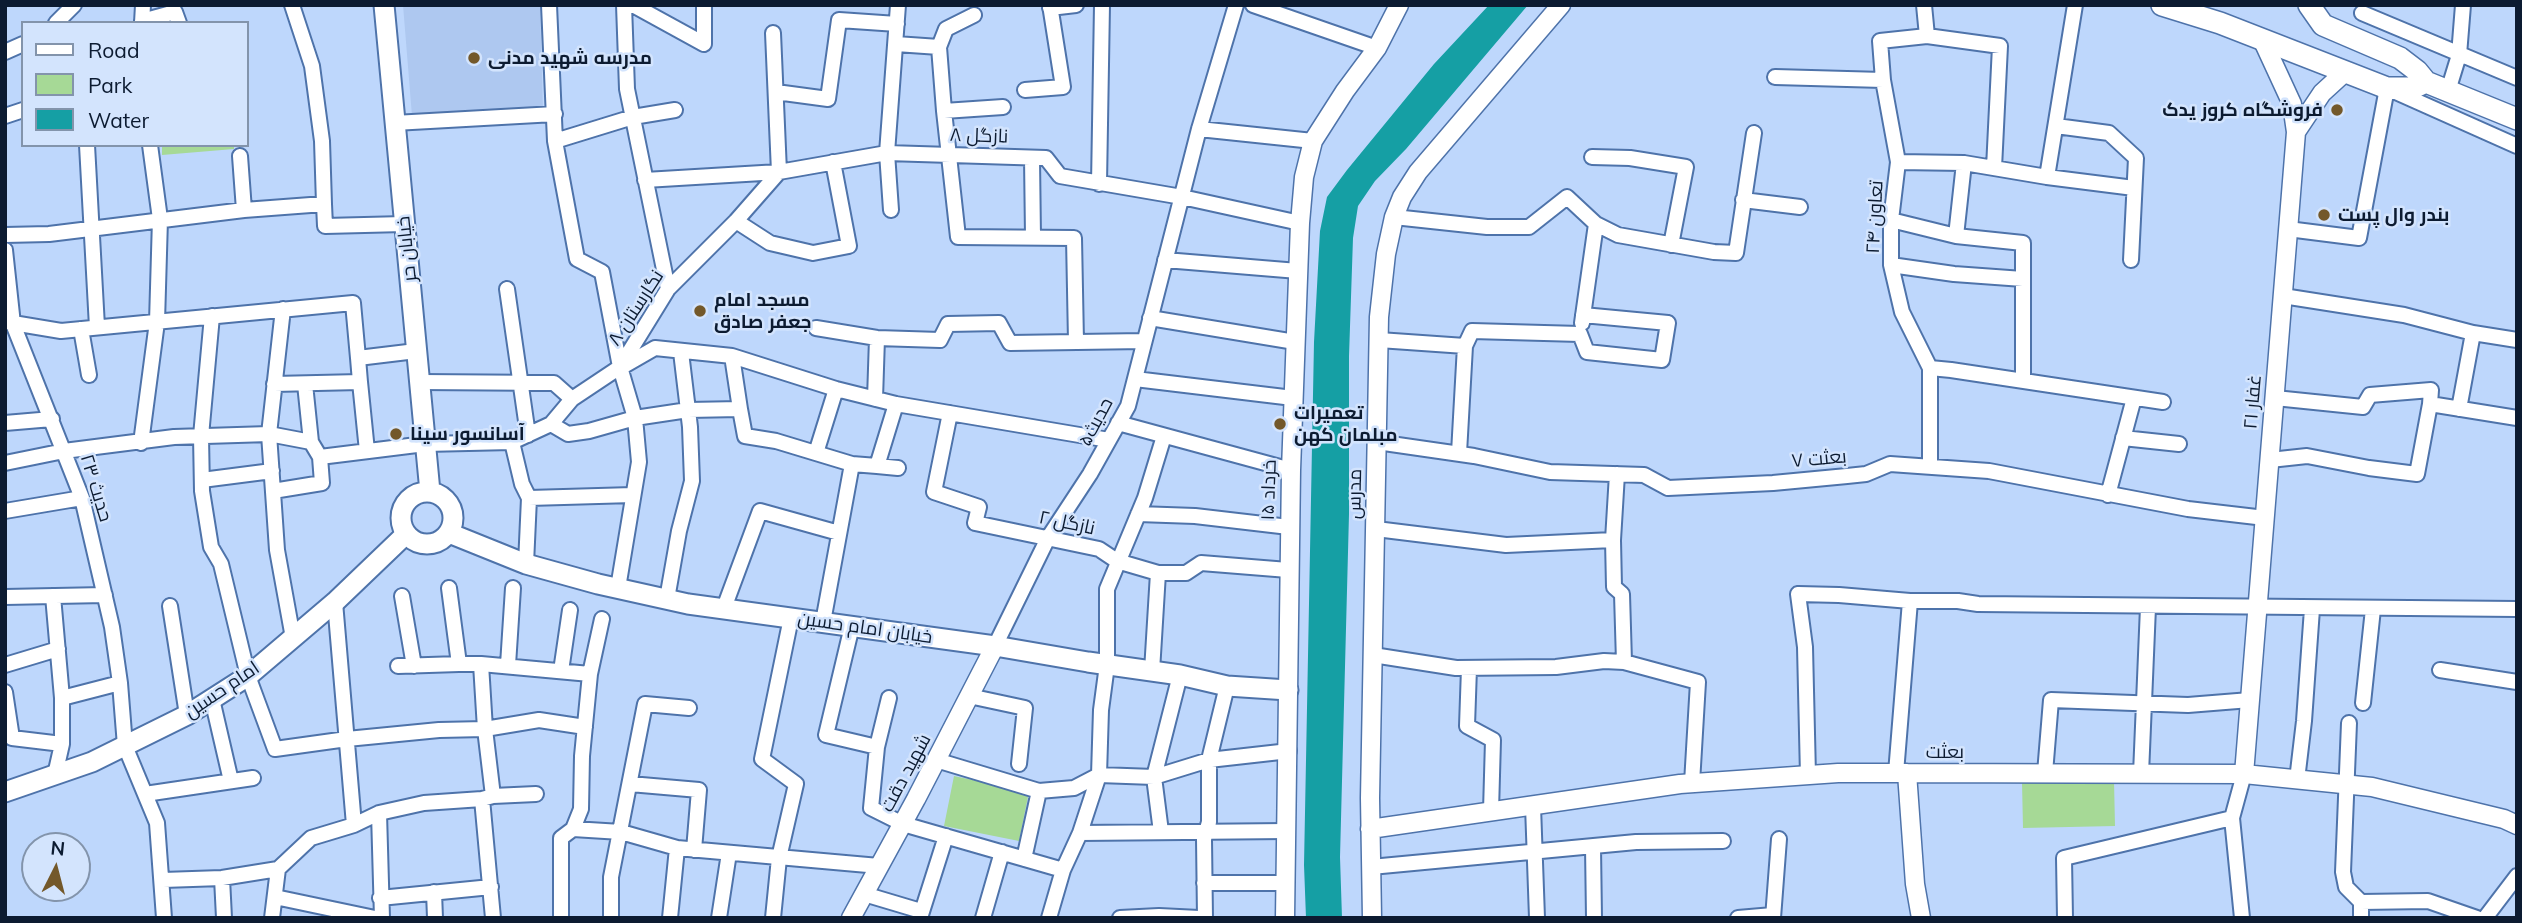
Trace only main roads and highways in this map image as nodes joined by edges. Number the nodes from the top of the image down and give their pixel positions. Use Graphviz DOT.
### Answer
graph roads {
  1 [pos="384,5"];
  2 [pos="2309,5"];
  3 [pos="2168,6"];
  4 [pos="2426,82"];
  5 [pos="2517,119"];
  6 [pos="430,492"];
  7 [pos="449,533"];
  8 [pos="406,534"];
  9 [pos="1288,690"];
  10 [pos="5,792"];
  1 -- 6 [label="main road, خیابان حر"];
  2 -- 4 [label="main road"];
  3 -- 4 [label="main road"];
  4 -- 5 [label="main road"];
  6 -- 7 [label="main road"];
  6 -- 8 [label="main road"];
  7 -- 8 [label="main road"];
  7 -- 9 [label="main road, خیابان امام حسین"];
  8 -- 10 [label="main road, امام حسین"];
}
